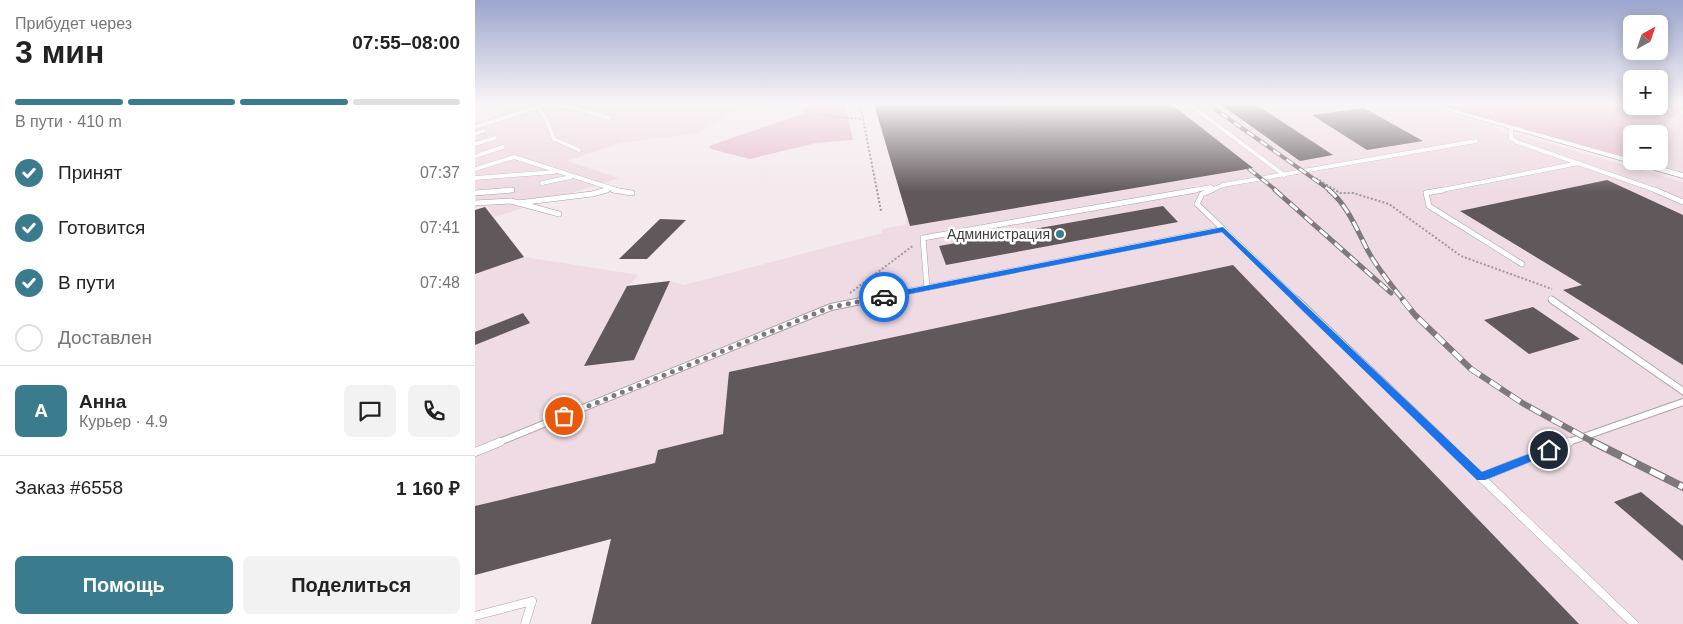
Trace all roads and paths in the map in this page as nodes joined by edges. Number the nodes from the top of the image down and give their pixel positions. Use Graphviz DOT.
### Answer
graph roads {
  1 [pos="552,133"];
  2 [pos="866,133"];
  3 [pos="1228,133"];
  4 [pos="1511,133"];
  5 [pos="1529,133"];
  6 [pos="495,138"];
  7 [pos="1476,141"];
  8 [pos="475,144"];
  9 [pos="503,147"];
  10 [pos="579,150"];
  11 [pos="475,156"];
  12 [pos="1579,163"];
  13 [pos="475,170"];
  14 [pos="1306,171"];
  15 [pos="558,172"];
  16 [pos="1284,175"];
  17 [pos="1683,176"];
  18 [pos="573,177"];
  19 [pos="475,178"];
  20 [pos="542,183"];
  21 [pos="1223,185"];
  22 [pos="610,189"];
  23 [pos="513,190"];
  24 [pos="632,193"];
  25 [pos="475,194"];
  26 [pos="1683,202"];
  27 [pos="518,203"];
  28 [pos="477,204"];
  29 [pos="881,211"];
  30 [pos="559,214"];
  31 [pos="1223,229"];
  32 [pos="923,238"];
  33 [pos="1522,264"];
  34 [pos="927,288"];
  35 [pos="1560,292"];
  36 [pos="1551,299"];
  37 [pos="831,307"];
  38 [pos="1683,391"];
  39 [pos="1683,402"];
  40 [pos="475,452"];
  41 [pos="1481,477"];
  42 [pos="475,616"];
  43 [pos="525,624"];
  44 [pos="1634,624"];
  1 -- 10 [label="lane"];
  2 -- 29 [label="path"];
  3 -- 16 [label="lane"];
  4 -- 12 [label="lane"];
  5 -- 17 [label="street"];
  6 -- 8 [label="lane"];
  7 -- 14 [label="lane"];
  9 -- 11 [label="lane"];
  12 -- 26 [label="lane"];
  12 -- 33 [label="lane"];
  13 -- 15 [label="lane"];
  14 -- 16 [label="lane"];
  14 -- 35 [label="path"];
  15 -- 18 [label="lane"];
  15 -- 19 [label="lane"];
  16 -- 21 [label="lane"];
  18 -- 20 [label="lane"];
  18 -- 22 [label="lane"];
  21 -- 31 [label="lane"];
  21 -- 32 [label="lane"];
  22 -- 24 [label="lane"];
  22 -- 27 [label="lane"];
  23 -- 25 [label="lane"];
  27 -- 28 [label="lane"];
  27 -- 30 [label="lane"];
  31 -- 34 [label="lane"];
  31 -- 41 [label="lane"];
  32 -- 34 [label="lane"];
  32 -- 37 [label="path"];
  34 -- 37 [label="lane"];
  36 -- 38 [label="lane"];
  37 -- 40 [label="lane"];
  39 -- 41 [label="lane"];
  41 -- 44 [label="lane"];
  42 -- 43 [label="lane"];
}
